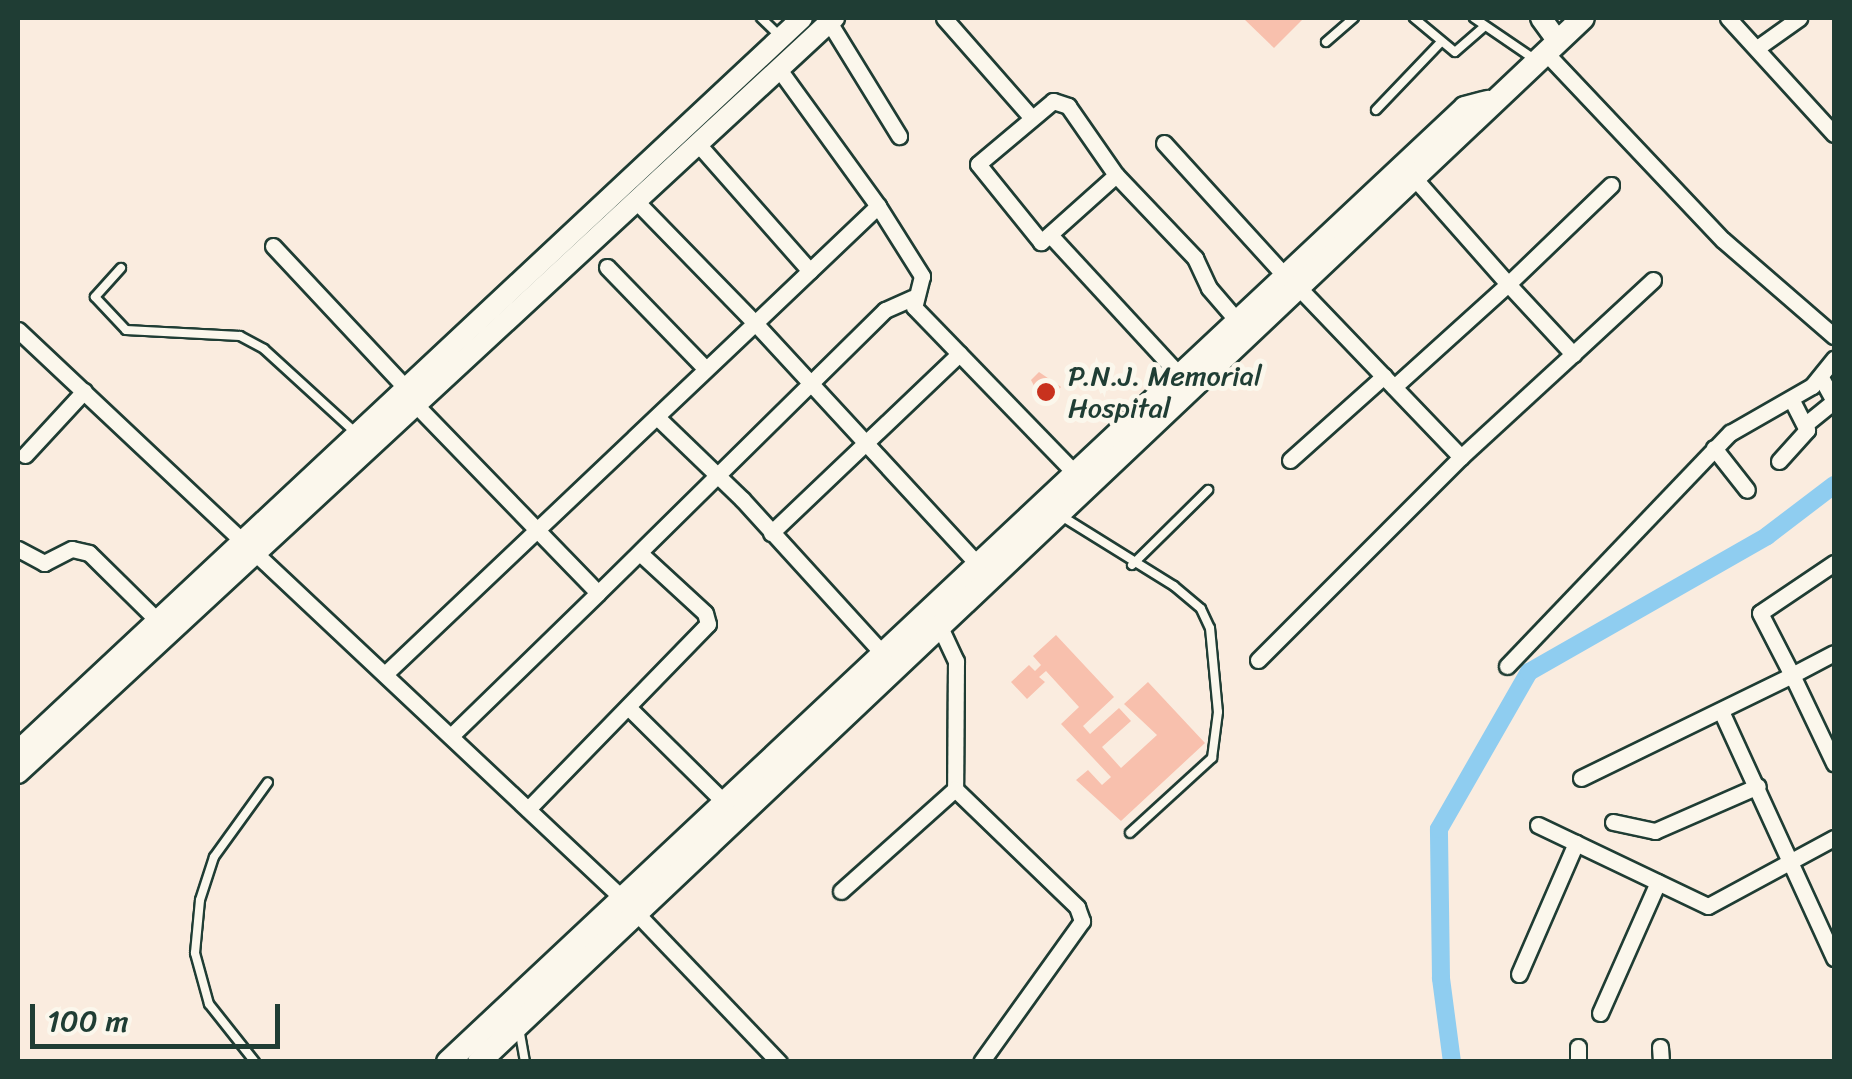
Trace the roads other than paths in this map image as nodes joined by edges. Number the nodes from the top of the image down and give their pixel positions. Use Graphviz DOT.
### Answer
graph roads {
  1 [pos="762,18"];
  2 [pos="802,18"];
  3 [pos="944,18"];
  4 [pos="1354,18"];
  5 [pos="1414,18"];
  6 [pos="1474,18"];
  7 [pos="1540,18"];
  8 [pos="1583,18"];
  9 [pos="1728,18"];
  10 [pos="1799,18"];
  11 [pos="831,20"];
  12 [pos="1483,28"];
  13 [pos="781,38"];
  14 [pos="1326,42"];
  15 [pos="1439,44"];
  16 [pos="1758,48"];
  17 [pos="1545,50"];
  18 [pos="779,69"];
  19 [pos="1488,102"];
  20 [pos="1376,110"];
  21 [pos="1030,117"];
  22 [pos="1834,134"];
  23 [pos="900,136"];
  24 [pos="1164,143"];
  25 [pos="698,144"];
  26 [pos="1116,174"];
  27 [pos="1416,180"];
  28 [pos="1611,184"];
  29 [pos="636,201"];
  30 [pos="878,206"];
  31 [pos="1052,237"];
  32 [pos="273,246"];
  33 [pos="607,267"];
  34 [pos="121,268"];
  35 [pos="810,271"];
  36 [pos="1654,280"];
  37 [pos="1294,284"];
  38 [pos="1508,284"];
  39 [pos="912,298"];
  40 [pos="755,323"];
  41 [pos="1240,324"];
  42 [pos="18,330"];
  43 [pos="1834,336"];
  44 [pos="959,354"];
  45 [pos="1573,354"];
  46 [pos="1834,359"];
  47 [pos="706,370"];
  48 [pos="1182,378"];
  49 [pos="1822,378"];
  50 [pos="810,382"];
  51 [pos="1389,382"];
  52 [pos="84,392"];
  53 [pos="410,396"];
  54 [pos="1791,399"];
  55 [pos="656,417"];
  56 [pos="1807,424"];
  57 [pos="357,434"];
  58 [pos="867,443"];
  59 [pos="1714,448"];
  60 [pos="25,455"];
  61 [pos="1461,458"];
  62 [pos="1290,460"];
  63 [pos="1779,460"];
  64 [pos="716,474"];
  65 [pos="1077,475"];
  66 [pos="1208,490"];
  67 [pos="1747,490"];
  68 [pos="1060,514"];
  69 [pos="771,533"];
  70 [pos="535,534"];
  71 [pos="250,547"];
  72 [pos="1012,548"];
  73 [pos="18,549"];
  74 [pos="642,556"];
  75 [pos="1834,562"];
  76 [pos="1132,564"];
  77 [pos="980,566"];
  78 [pos="598,593"];
  79 [pos="163,626"];
  80 [pos="940,627"];
  81 [pos="1834,653"];
  82 [pos="884,656"];
  83 [pos="1258,660"];
  84 [pos="1507,666"];
  85 [pos="385,674"];
  86 [pos="1792,675"];
  87 [pos="628,707"];
  88 [pos="1722,711"];
  89 [pos="451,736"];
  90 [pos="18,751"];
  91 [pos="1834,763"];
  92 [pos="18,773"];
  93 [pos="1581,778"];
  94 [pos="268,782"];
  95 [pos="1758,786"];
  96 [pos="955,789"];
  97 [pos="724,802"];
  98 [pos="528,809"];
  99 [pos="1613,822"];
  100 [pos="1538,824"];
  101 [pos="1130,834"];
  102 [pos="1834,838"];
  103 [pos="1576,843"];
  104 [pos="1793,858"];
  105 [pos="1658,882"];
  106 [pos="840,891"];
  107 [pos="630,906"];
  108 [pos="1834,958"];
  109 [pos="1519,974"];
  110 [pos="1600,1013"];
  111 [pos="517,1025"];
  112 [pos="256,1062"];
  113 [pos="448,1062"];
  114 [pos="479,1062"];
  115 [pos="525,1062"];
  116 [pos="779,1062"];
  117 [pos="981,1062"];
  1 -- 13 [label="lane"];
  2 -- 13 [label="street"];
  3 -- 21 [label="street"];
  4 -- 14 [label="lane"];
  5 -- 15 [label="lane"];
  6 -- 12 [label="lane"];
  7 -- 17 [label="street"];
  8 -- 17 [label="main road"];
  9 -- 16 [label="street"];
  10 -- 16 [label="street"];
  11 -- 18 [label="street"];
  11 -- 23 [label="street"];
  12 -- 15 [label="lane"];
  12 -- 17 [label="lane"];
  13 -- 53 [label="street"];
  15 -- 20 [label="lane"];
  16 -- 22 [label="street"];
  17 -- 19 [label="main road"];
  17 -- 43 [label="street"];
  18 -- 25 [label="street"];
  18 -- 30 [label="street"];
  19 -- 27 [label="main road"];
  19 -- 37 [label="main road"];
  21 -- 26 [label="street"];
  21 -- 31 [label="street"];
  24 -- 37 [label="street"];
  25 -- 29 [label="street"];
  25 -- 35 [label="street"];
  26 -- 31 [label="street"];
  26 -- 41 [label="street"];
  27 -- 37 [label="main road"];
  27 -- 38 [label="street"];
  28 -- 38 [label="street"];
  29 -- 40 [label="street"];
  29 -- 53 [label="street"];
  30 -- 35 [label="street"];
  30 -- 39 [label="street"];
  31 -- 48 [label="street"];
  32 -- 53 [label="street"];
  33 -- 47 [label="street"];
  34 -- 57 [label="lane"];
  35 -- 40 [label="street"];
  36 -- 45 [label="street"];
  37 -- 41 [label="main road"];
  37 -- 51 [label="street"];
  37 -- 68 [label="main road"];
  38 -- 45 [label="street"];
  38 -- 51 [label="street"];
  39 -- 44 [label="street"];
  39 -- 50 [label="street"];
  40 -- 47 [label="street"];
  40 -- 50 [label="street"];
  41 -- 48 [label="main road"];
  42 -- 52 [label="street"];
  44 -- 58 [label="street"];
  44 -- 65 [label="street"];
  45 -- 61 [label="street"];
  46 -- 49 [label="street"];
  47 -- 55 [label="street"];
  48 -- 65 [label="main road"];
  49 -- 54 [label="street"];
  49 -- 56 [label="street"];
  50 -- 58 [label="street"];
  50 -- 64 [label="street"];
  51 -- 61 [label="street"];
  51 -- 62 [label="street"];
  52 -- 60 [label="street"];
  52 -- 71 [label="street"];
  53 -- 57 [label="street"];
  53 -- 70 [label="street"];
  53 -- 71 [label="street"];
  54 -- 56 [label="street"];
  54 -- 59 [label="street"];
  55 -- 64 [label="street"];
  55 -- 70 [label="street"];
  56 -- 63 [label="street"];
  57 -- 71 [label="street"];
  58 -- 69 [label="street"];
  58 -- 77 [label="street"];
  59 -- 67 [label="street"];
  59 -- 84 [label="street"];
  61 -- 83 [label="street"];
  64 -- 69 [label="street"];
  64 -- 74 [label="street"];
  65 -- 72 [label="main road"];
  66 -- 76 [label="lane"];
  68 -- 72 [label="main road"];
  68 -- 76 [label="lane"];
  69 -- 82 [label="street"];
  70 -- 78 [label="street"];
  70 -- 85 [label="street"];
  71 -- 79 [label="street"];
  71 -- 85 [label="street"];
  72 -- 77 [label="main road"];
  72 -- 80 [label="main road"];
  73 -- 79 [label="street"];
  74 -- 78 [label="street"];
  74 -- 87 [label="street"];
  75 -- 86 [label="street"];
  76 -- 101 [label="lane"];
  77 -- 82 [label="main road"];
  78 -- 89 [label="street"];
  79 -- 90 [label="street"];
  79 -- 92 [label="street"];
  80 -- 96 [label="street"];
  80 -- 107 [label="main road"];
  81 -- 86 [label="street"];
  82 -- 97 [label="main road"];
  85 -- 89 [label="street"];
  86 -- 88 [label="street"];
  86 -- 91 [label="street"];
  87 -- 97 [label="street"];
  87 -- 98 [label="street"];
  88 -- 93 [label="street"];
  88 -- 95 [label="street"];
  89 -- 98 [label="street"];
  94 -- 112 [label="lane"];
  95 -- 99 [label="street"];
  95 -- 104 [label="street"];
  96 -- 106 [label="street"];
  96 -- 117 [label="street"];
  97 -- 107 [label="main road"];
  98 -- 107 [label="street"];
  100 -- 103 [label="street"];
  102 -- 104 [label="street"];
  103 -- 105 [label="street"];
  103 -- 109 [label="street"];
  104 -- 105 [label="street"];
  104 -- 108 [label="street"];
  105 -- 110 [label="street"];
  107 -- 111 [label="main road"];
  107 -- 113 [label="main road"];
  107 -- 116 [label="street"];
  111 -- 114 [label="main road"];
  111 -- 115 [label="lane"];
}
